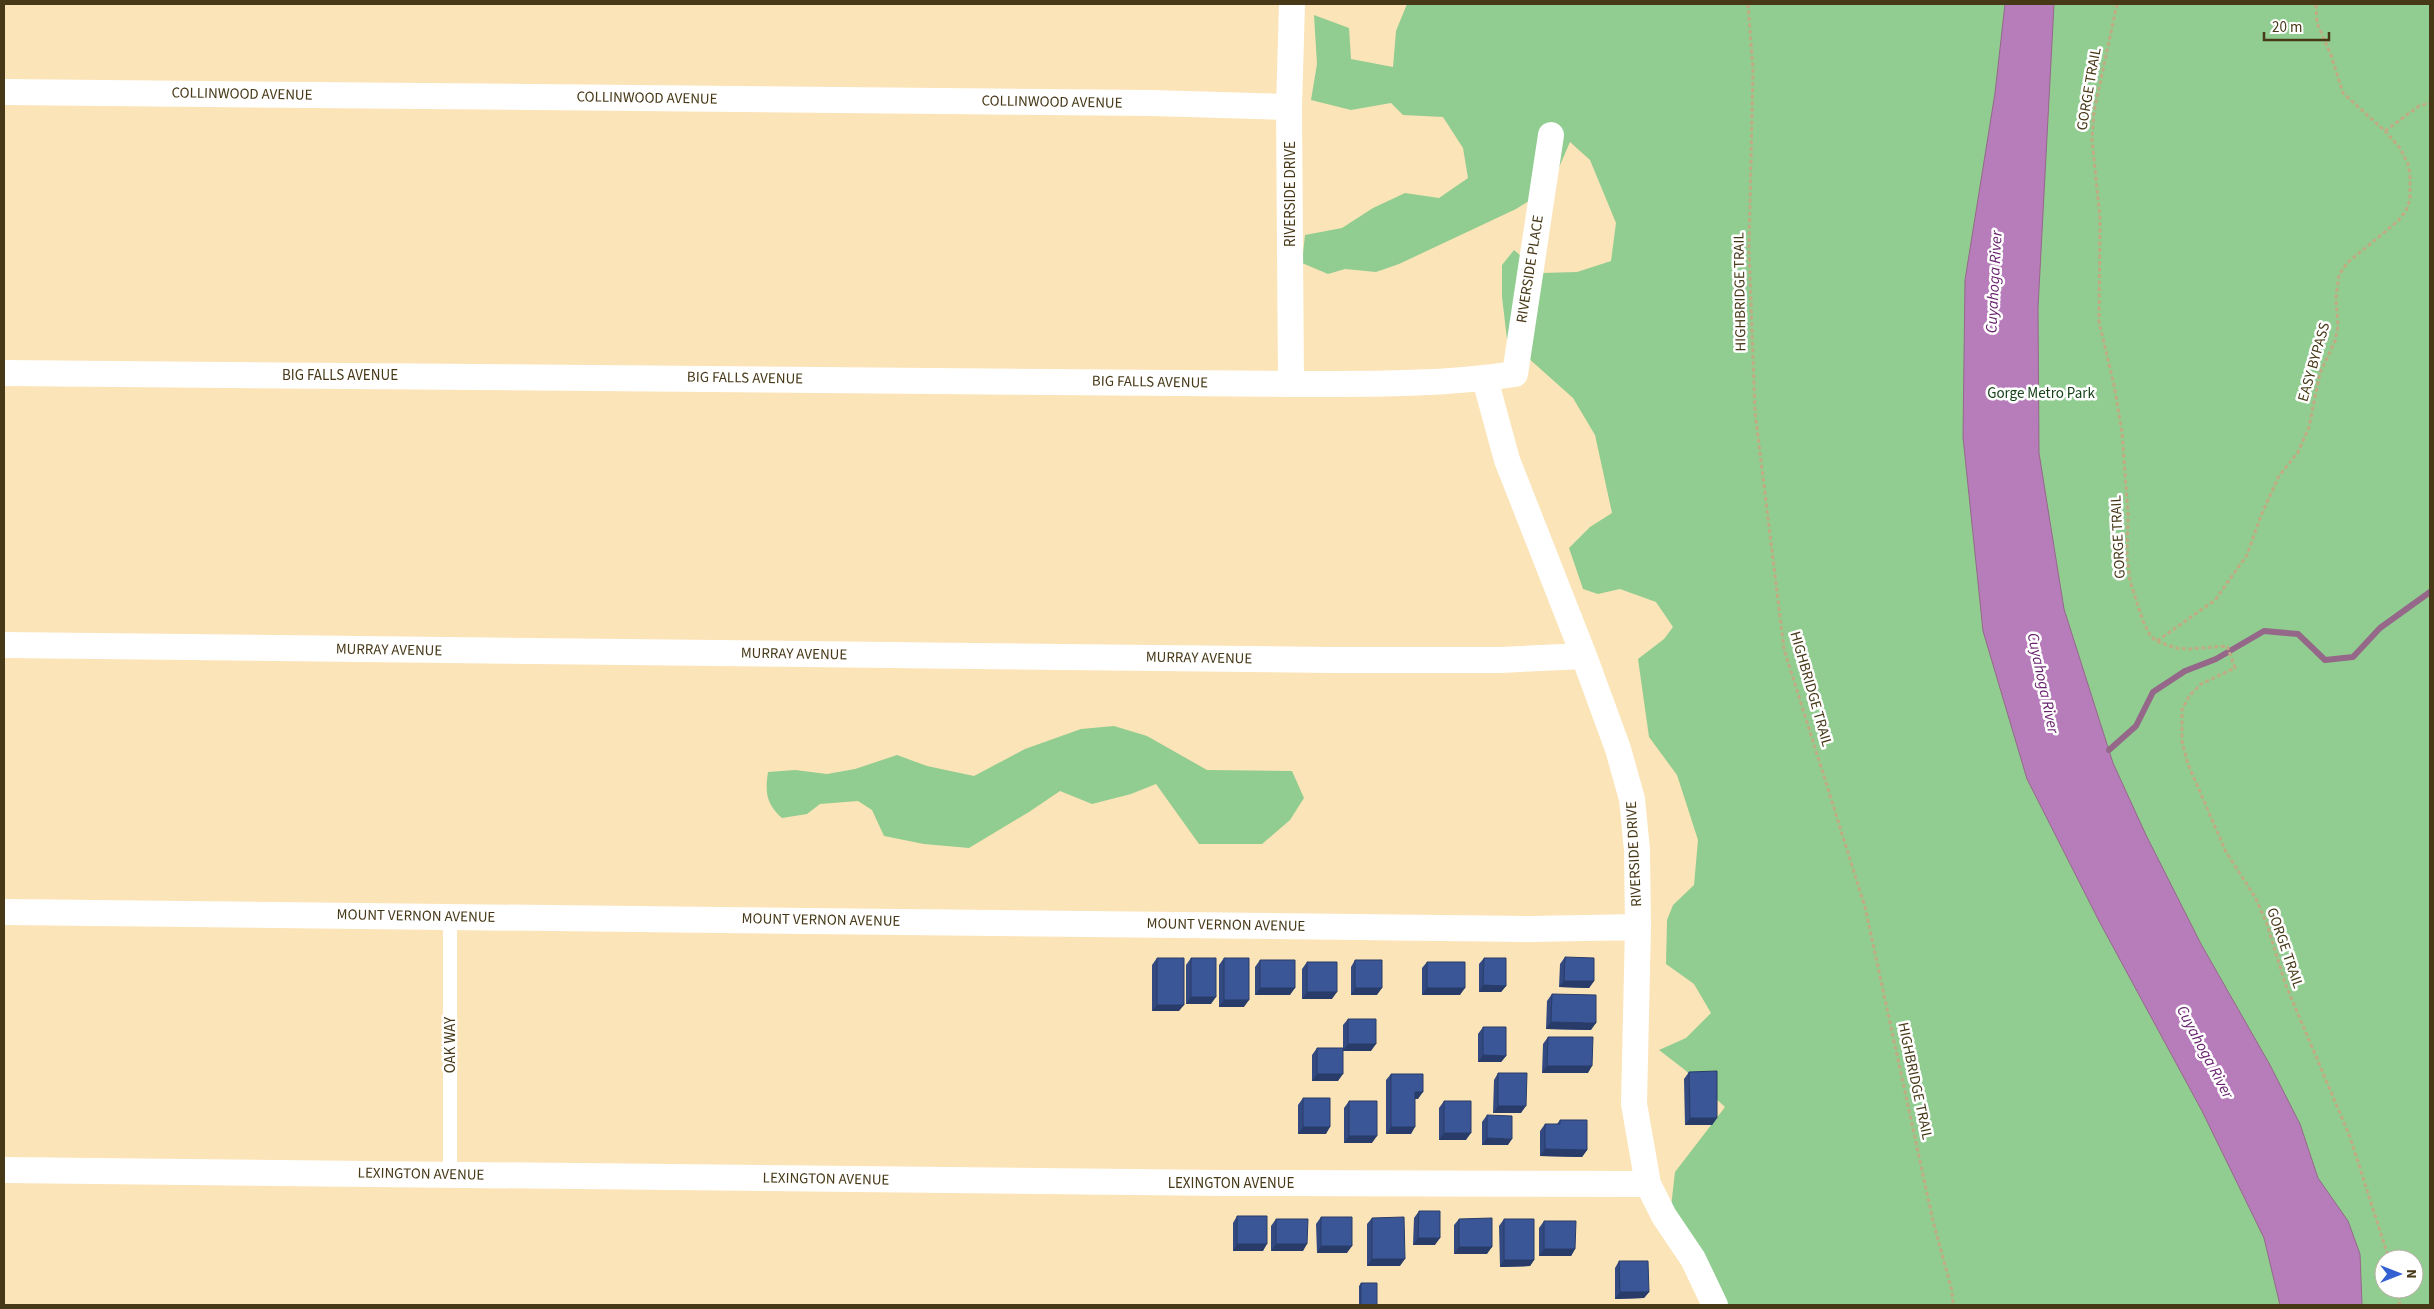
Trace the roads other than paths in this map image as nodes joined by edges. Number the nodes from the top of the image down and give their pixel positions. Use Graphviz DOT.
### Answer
graph roads {
  1 [pos="1292,4"];
  2 [pos="4,92"];
  3 [pos="1290,107"];
  4 [pos="1551,135"];
  5 [pos="4,372"];
  6 [pos="1485,379"];
  7 [pos="1291,384"];
  8 [pos="4,645"];
  9 [pos="1584,656"];
  10 [pos="4,912"];
  11 [pos="450,916"];
  12 [pos="1638,928"];
  13 [pos="4,1170"];
  14 [pos="450,1175"];
  15 [pos="1648,1184"];
  16 [pos="1715,1305"];
  1 -- 3 [label="street, RIVERSIDE DRIVE"];
  2 -- 3 [label="street, COLLINWOOD AVENUE"];
  3 -- 7 [label="street, RIVERSIDE DRIVE"];
  4 -- 6 [label="street, RIVERSIDE PLACE"];
  5 -- 7 [label="street, BIG FALLS AVENUE"];
  6 -- 7 [label="street, BIG FALLS AVENUE"];
  6 -- 9 [label="street, RIVERSIDE DRIVE"];
  8 -- 9 [label="street, MURRAY AVENUE"];
  9 -- 12 [label="street, RIVERSIDE DRIVE"];
  10 -- 11 [label="street, MOUNT VERNON AVENUE"];
  11 -- 12 [label="street, MOUNT VERNON AVENUE"];
  11 -- 14 [label="lane, OAK WAY"];
  12 -- 15 [label="street, RIVERSIDE DRIVE"];
  13 -- 14 [label="street, LEXINGTON AVENUE"];
  14 -- 15 [label="street, LEXINGTON AVENUE"];
  15 -- 16 [label="street, RIVERSIDE DRIVE"];
}
